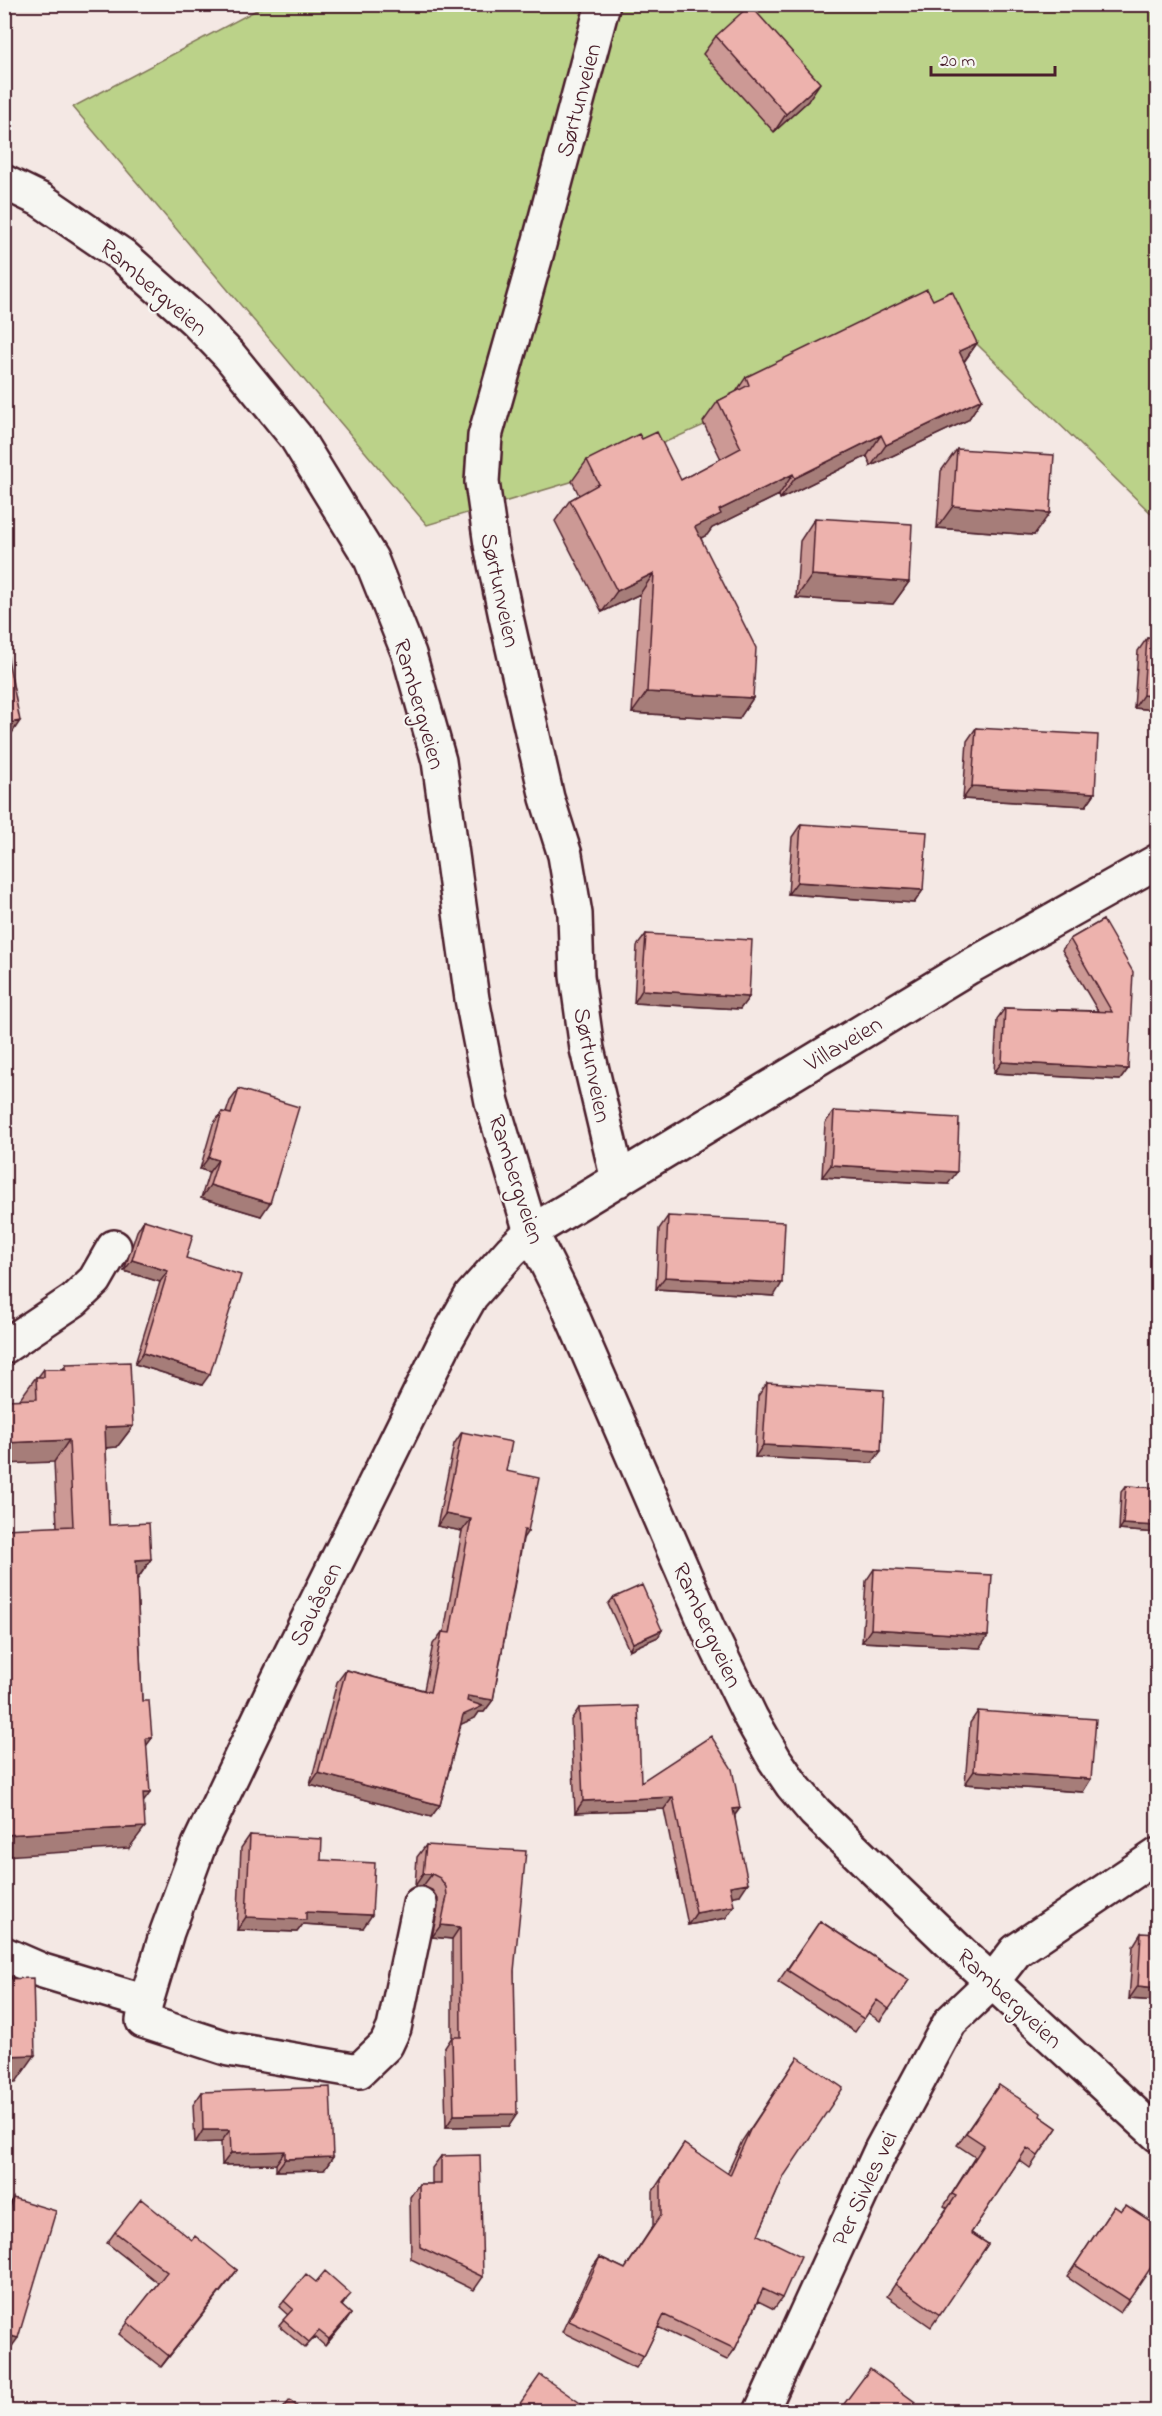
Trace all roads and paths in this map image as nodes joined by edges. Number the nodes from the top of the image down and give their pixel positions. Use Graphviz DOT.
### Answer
graph roads {
  1 [pos="603,4"];
  2 [pos="4,182"];
  3 [pos="1158,861"];
  4 [pos="618,1180"];
  5 [pos="531,1232"];
  6 [pos="114,1247"];
  7 [pos="4,1347"];
  8 [pos="1158,1855"];
  9 [pos="420,1904"];
  10 [pos="4,1954"];
  11 [pos="992,1982"];
  12 [pos="146,2002"];
  13 [pos="1158,2135"];
  14 [pos="761,2412"];
  1 -- 4 [label="street, Sørtunveien"];
  2 -- 5 [label="street, Rambergveien"];
  3 -- 4 [label="street, Villaveien"];
  4 -- 5 [label="street, Villaveien"];
  5 -- 11 [label="street, Rambergveien"];
  5 -- 12 [label="street, Sauåsen"];
  6 -- 7 [label="street"];
  8 -- 11 [label="street, Per Sivles vei"];
  9 -- 12 [label="street"];
  10 -- 12 [label="street"];
  11 -- 13 [label="street, Rambergveien"];
  11 -- 14 [label="street, Per Sivles vei"];
}
